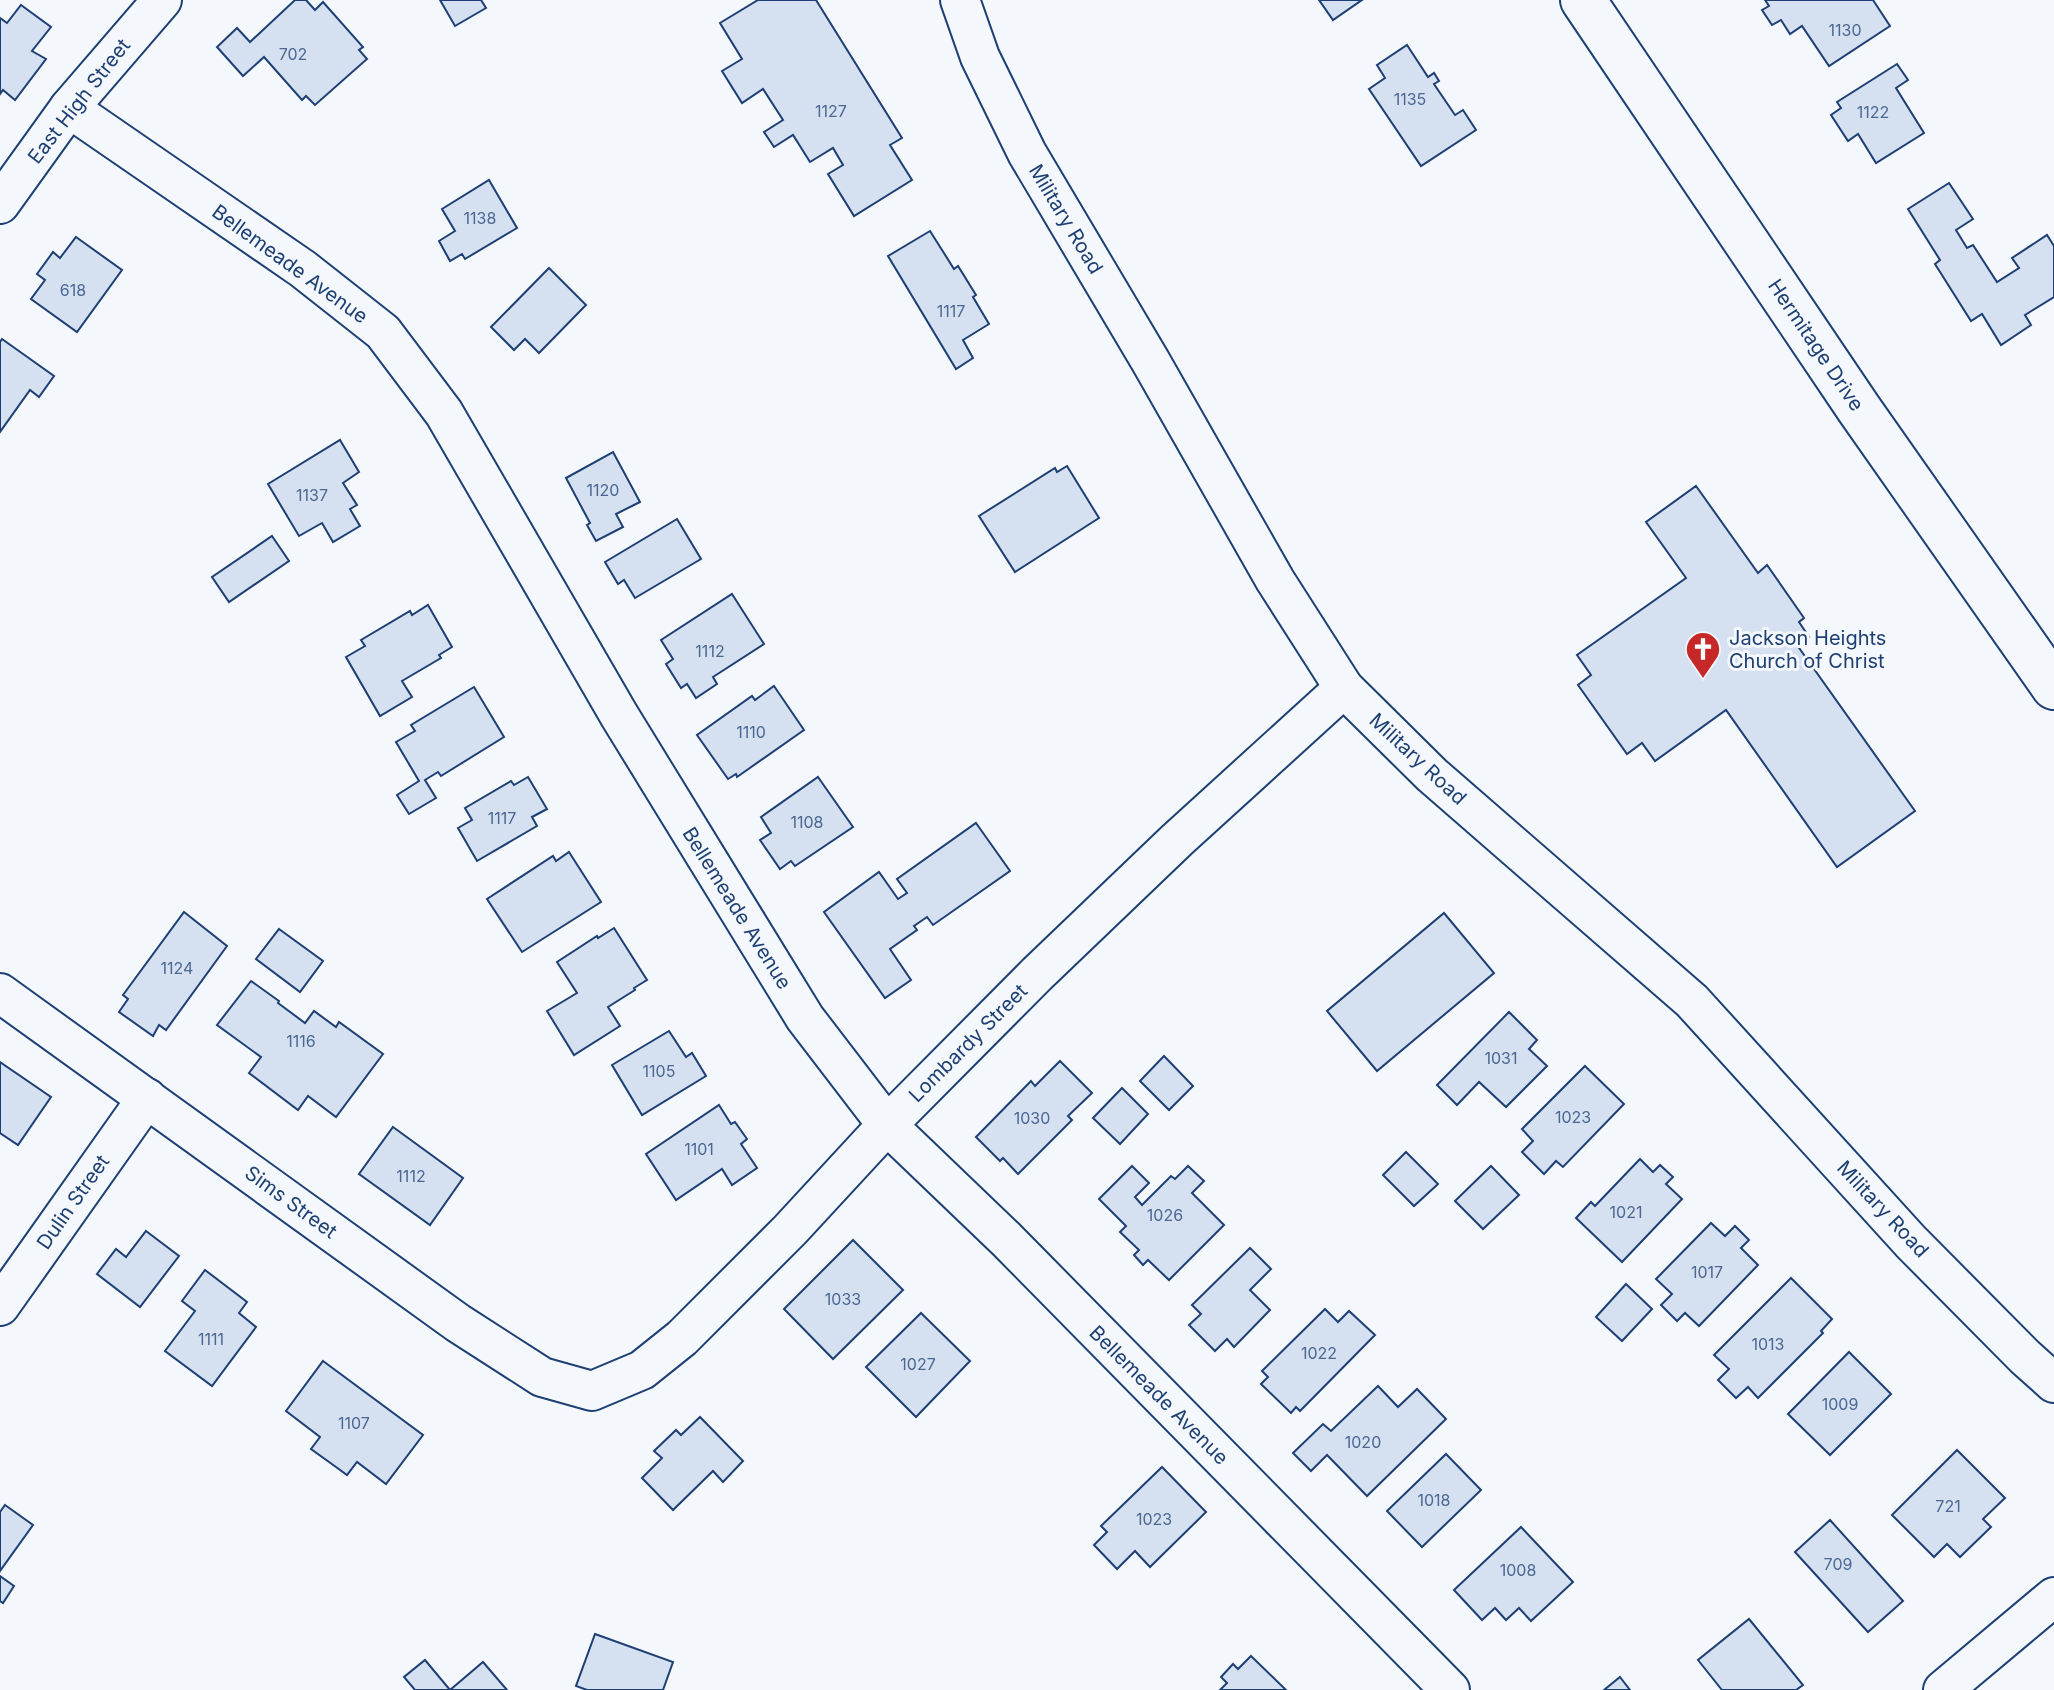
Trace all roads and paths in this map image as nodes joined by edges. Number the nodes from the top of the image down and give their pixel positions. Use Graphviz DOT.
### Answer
graph roads {
  1 [pos="162,0"];
  2 [pos="960,0"];
  3 [pos="1583,0"];
  4 [pos="69,108"];
  5 [pos="0,204"];
  6 [pos="2053,682"];
  7 [pos="1344,688"];
  8 [pos="0,993"];
  9 [pos="147,1098"];
  10 [pos="887,1125"];
  11 [pos="0,1306"];
  12 [pos="2054,1383"];
  13 [pos="592,1391"];
  14 [pos="2054,1597"];
  15 [pos="1450,1690"];
  16 [pos="1943,1690"];
  1 -- 4 [label="street, East High Street"];
  2 -- 7 [label="street, Military Road"];
  3 -- 6 [label="street, Hermitage Drive"];
  4 -- 5 [label="street, East High Street"];
  4 -- 10 [label="street, Bellemeade Avenue"];
  7 -- 10 [label="street, Lombardy Street"];
  7 -- 12 [label="street, Military Road"];
  8 -- 9 [label="street, Sims Street"];
  9 -- 11 [label="street, Dulin Street"];
  9 -- 13 [label="street, Sims Street"];
  10 -- 13 [label="street, Lombardy Street"];
  10 -- 15 [label="street, Bellemeade Avenue"];
  14 -- 16 [label="street"];
}
